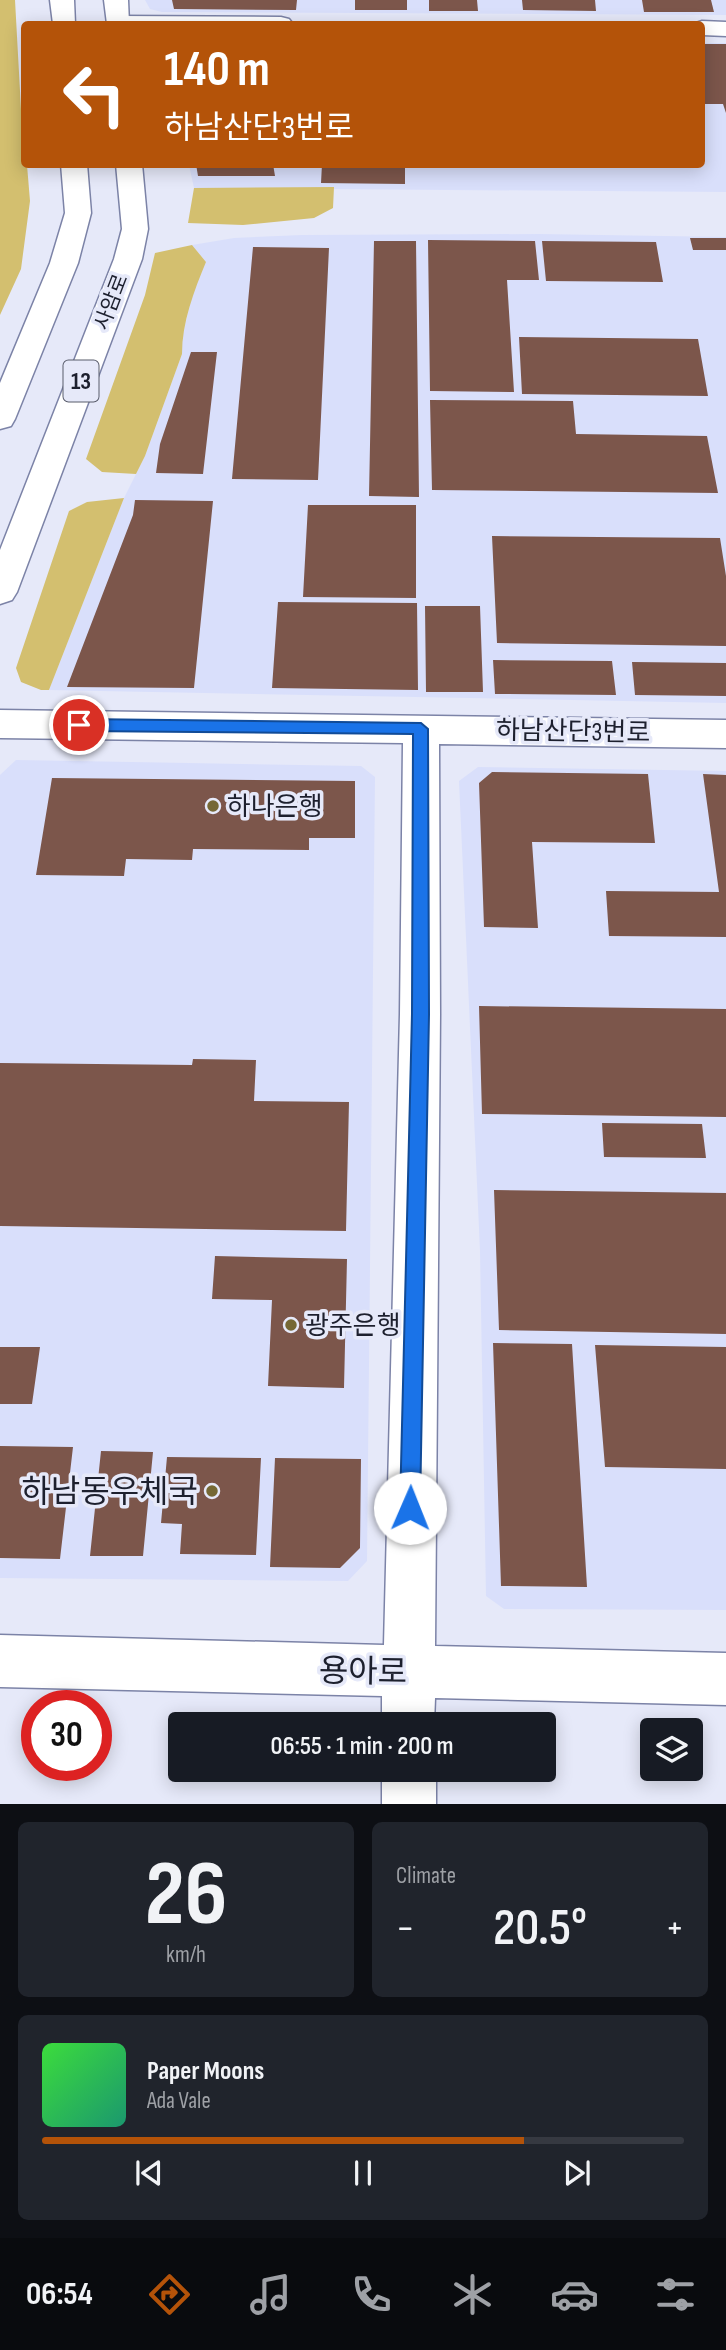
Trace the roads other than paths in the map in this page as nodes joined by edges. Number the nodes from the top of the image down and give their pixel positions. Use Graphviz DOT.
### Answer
graph roads {
  1 [pos="62,0"];
  2 [pos="117,16"];
  3 [pos="64,21"];
  4 [pos="220,21"];
  5 [pos="705,28"];
  6 [pos="726,29"];
  7 [pos="74,168"];
  8 [pos="130,168"];
  9 [pos="0,419"];
  10 [pos="0,592"];
  11 [pos="0,724"];
  12 [pos="421,729"];
  13 [pos="726,734"];
  14 [pos="0,1661"];
  15 [pos="407,1672"];
  16 [pos="726,1679"];
  17 [pos="408,1712"];
  18 [pos="409,1782"];
  19 [pos="410,1804"];
  1 -- 3 [label="street"];
  2 -- 4 [label="street"];
  5 -- 6 [label="street"];
  7 -- 9 [label="street, 13"];
  8 -- 10 [label="street, 사암로 / 13"];
  11 -- 12 [label="street, 하남산단3번로"];
  12 -- 13 [label="street, 하남산단3번로"];
  12 -- 15 [label="street"];
  14 -- 15 [label="street, 용아로"];
  15 -- 16 [label="street, 용아로"];
  15 -- 17 [label="street"];
  18 -- 19 [label="street"];
}
